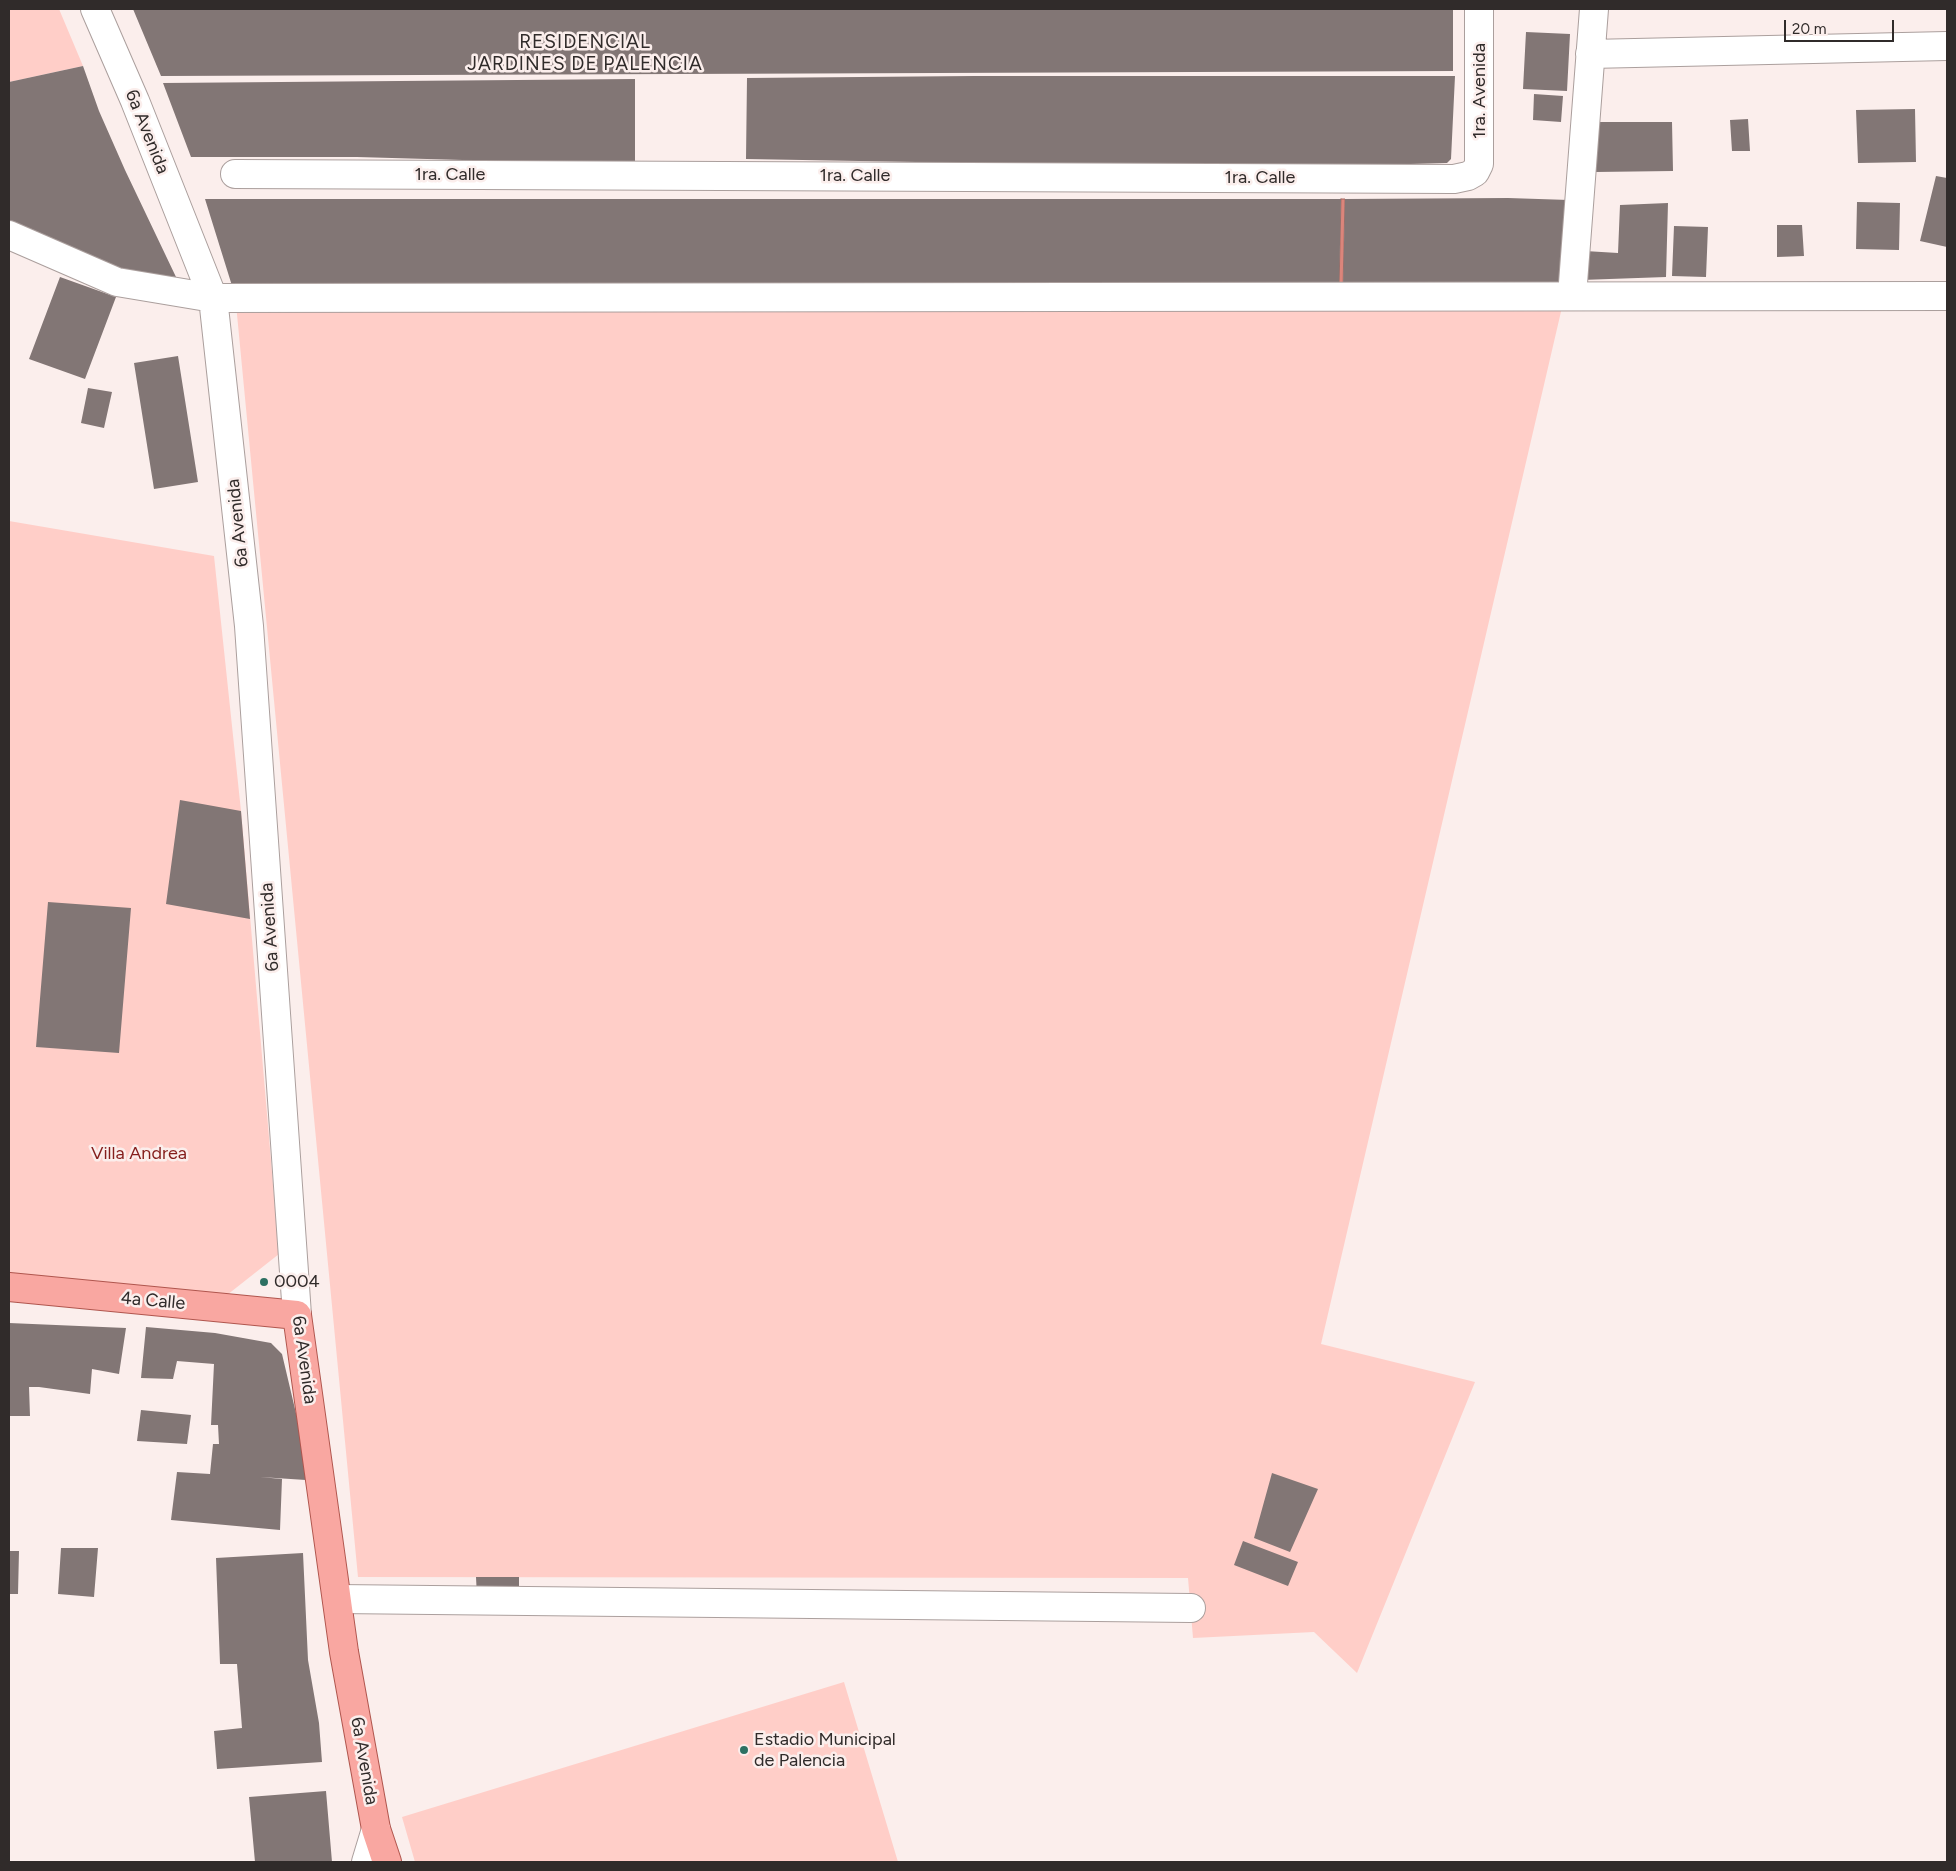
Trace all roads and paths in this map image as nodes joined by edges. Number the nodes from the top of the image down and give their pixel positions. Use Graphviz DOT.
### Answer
graph roads {
  1 [pos="95,9"];
  2 [pos="108,9"];
  3 [pos="1479,9"];
  4 [pos="1594,9"];
  5 [pos="110,44"];
  6 [pos="1947,46"];
  7 [pos="1590,54"];
  8 [pos="1475,172"];
  9 [pos="235,174"];
  10 [pos="9,235"];
  11 [pos="1572,296"];
  12 [pos="1947,296"];
  13 [pos="213,298"];
  14 [pos="9,1288"];
  15 [pos="297,1315"];
  16 [pos="337,1599"];
  17 [pos="1191,1608"];
  18 [pos="376,1829"];
  19 [pos="366,1862"];
  20 [pos="387,1862"];
  1 -- 5 [label="street, 6a Avenida"];
  2 -- 5 [label="street"];
  3 -- 8 [label="street, 1ra. Avenida"];
  4 -- 7 [label="street"];
  5 -- 13 [label="street, 6a Avenida"];
  6 -- 7 [label="street"];
  7 -- 11 [label="street"];
  8 -- 9 [label="street, 1ra. Calle"];
  10 -- 13 [label="street"];
  11 -- 12 [label="street"];
  11 -- 13 [label="street"];
  13 -- 15 [label="street, 6a Avenida"];
  14 -- 15 [label="main road, 4a Calle"];
  15 -- 16 [label="main road, 6a Avenida"];
  16 -- 17 [label="street"];
  16 -- 18 [label="main road, 6a Avenida"];
  18 -- 19 [label="street"];
  18 -- 20 [label="main road, 6a Avenida"];
}
